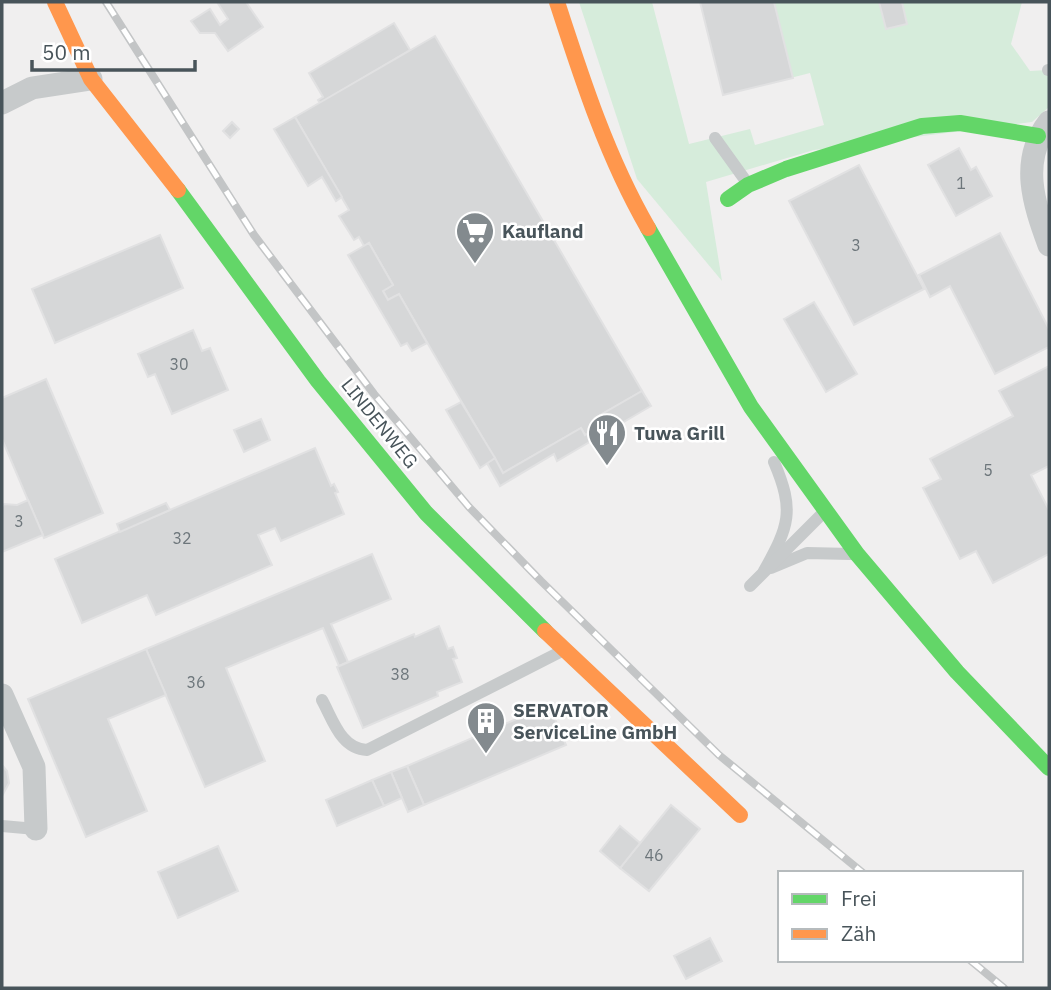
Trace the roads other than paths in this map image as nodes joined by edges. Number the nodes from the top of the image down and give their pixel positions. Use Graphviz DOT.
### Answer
graph roads {
  1 [pos="55,2"];
  2 [pos="557,2"];
  3 [pos="91,79"];
  4 [pos="2,103"];
  5 [pos="1044,129"];
  6 [pos="715,138"];
  7 [pos="748,185"];
  8 [pos="728,199"];
  9 [pos="1049,245"];
  10 [pos="751,407"];
  11 [pos="825,512"];
  12 [pos="857,554"];
  13 [pos="764,571"];
  14 [pos="750,586"];
  15 [pos="564,650"];
  16 [pos="2,695"];
  17 [pos="322,700"];
  18 [pos="1049,768"];
  19 [pos="740,816"];
  20 [pos="2,826"];
  21 [pos="36,828"];
  1 -- 3 [label="street, LINDENWEG"];
  2 -- 10 [label="street"];
  3 -- 4 [label="street"];
  3 -- 15 [label="street, LINDENWEG"];
  5 -- 7 [label="street"];
  5 -- 9 [label="street"];
  6 -- 7 [label="lane"];
  7 -- 8 [label="street"];
  10 -- 11 [label="street"];
  10 -- 13 [label="lane"];
  11 -- 12 [label="street"];
  11 -- 13 [label="lane"];
  12 -- 13 [label="lane"];
  12 -- 18 [label="street"];
  13 -- 14 [label="lane"];
  15 -- 17 [label="lane"];
  15 -- 19 [label="street, LINDENWEG"];
  16 -- 21 [label="street"];
  20 -- 21 [label="lane"];
}
